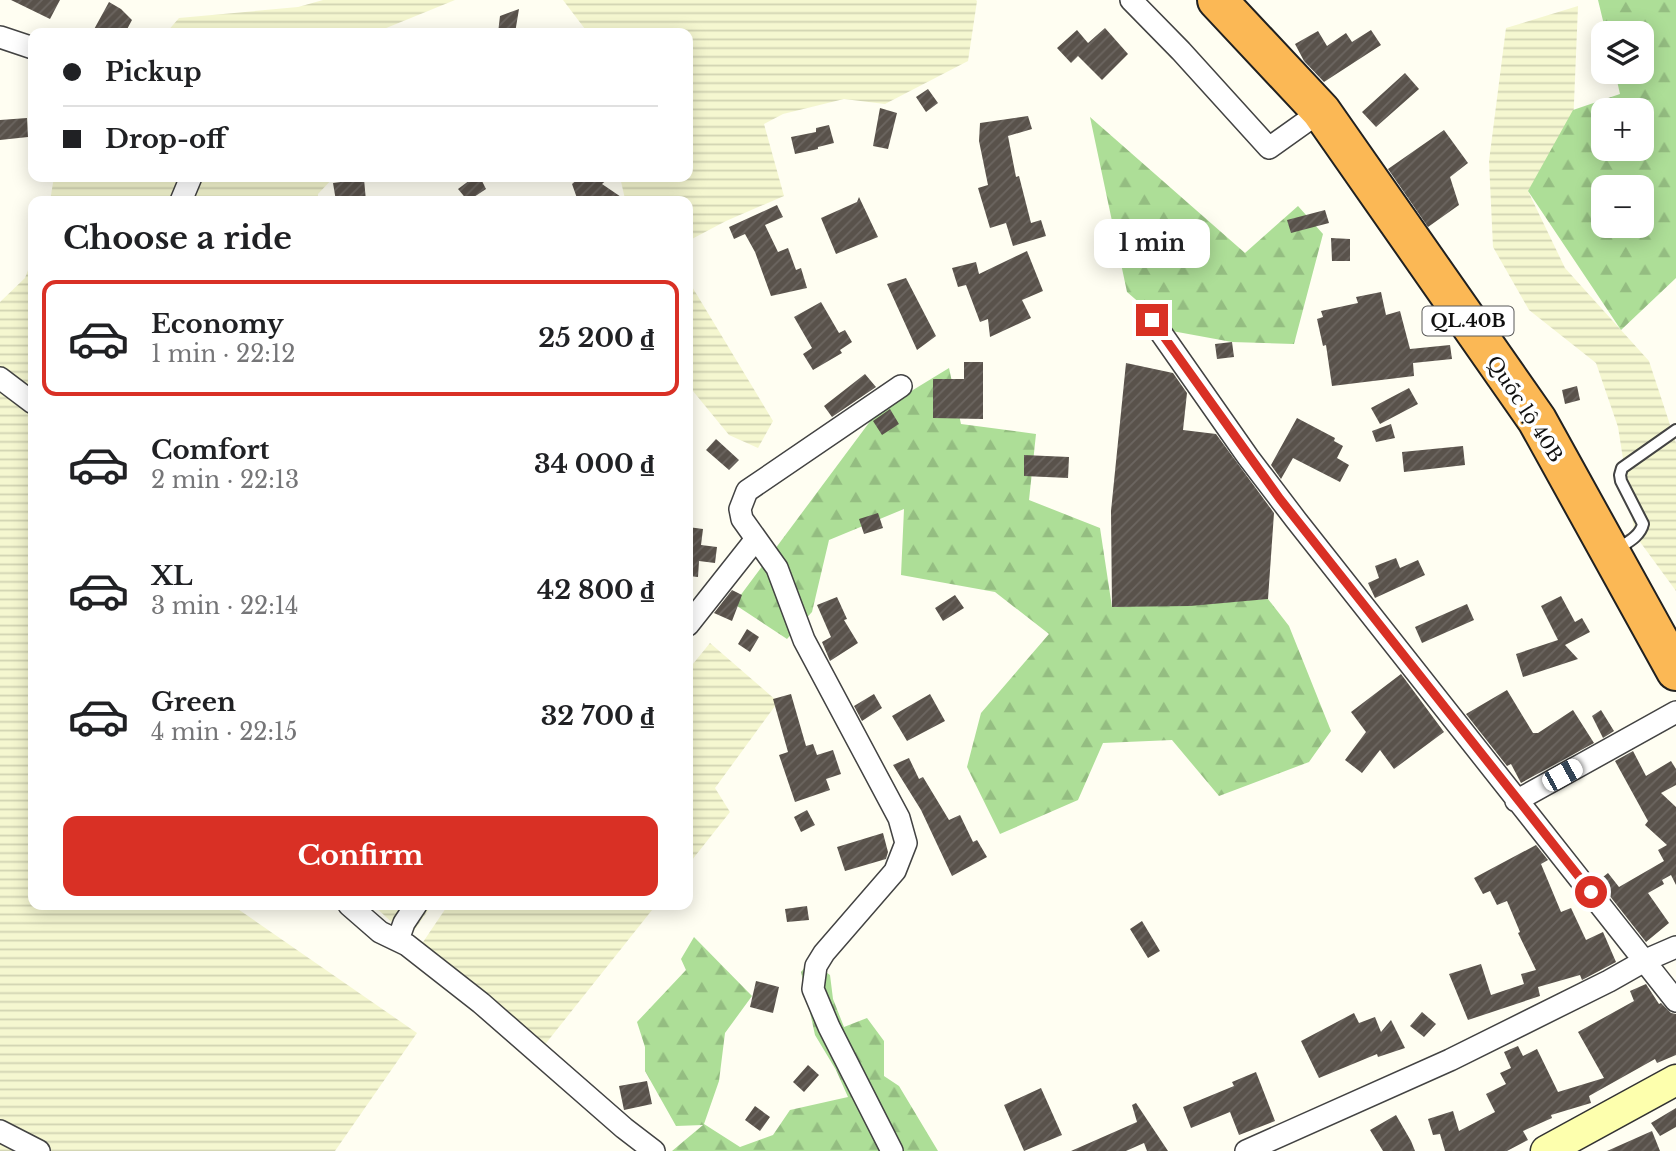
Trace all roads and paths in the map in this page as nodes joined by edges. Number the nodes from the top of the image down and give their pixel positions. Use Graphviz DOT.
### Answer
graph roads {
  1 [pos="1131,0"];
  2 [pos="1217,0"];
  3 [pos="0,37"];
  4 [pos="28,46"];
  5 [pos="1321,111"];
  6 [pos="1152,320"];
  7 [pos="0,378"];
  8 [pos="901,386"];
  9 [pos="28,399"];
  10 [pos="1676,430"];
  11 [pos="756,539"];
  12 [pos="1611,554"];
  13 [pos="693,619"];
  14 [pos="1676,671"];
  15 [pos="1676,712"];
  16 [pos="1517,801"];
  17 [pos="355,910"];
  18 [pos="413,910"];
  19 [pos="398,940"];
  20 [pos="1676,947"];
  21 [pos="1646,960"];
  22 [pos="1676,1001"];
  23 [pos="1676,1080"];
  24 [pos="0,1131"];
  25 [pos="1561,1147"];
  26 [pos="39,1151"];
  27 [pos="654,1151"];
  28 [pos="892,1151"];
  29 [pos="1246,1151"];
  1 -- 5 [label="street"];
  2 -- 5 [label="highway, Quốc lộ 40B / QL.40B"];
  3 -- 4 [label="street"];
  5 -- 12 [label="highway, Quốc lộ 40B / QL.40B"];
  6 -- 16 [label="street"];
  7 -- 9 [label="street"];
  8 -- 11 [label="street"];
  10 -- 12 [label="lane"];
  11 -- 13 [label="street"];
  11 -- 28 [label="street"];
  12 -- 14 [label="highway, Quốc lộ 40B / QL.40B"];
  15 -- 16 [label="street"];
  16 -- 21 [label="street"];
  17 -- 19 [label="street"];
  18 -- 19 [label="street"];
  19 -- 27 [label="street"];
  20 -- 21 [label="street"];
  21 -- 22 [label="street"];
  21 -- 29 [label="street"];
  23 -- 25 [label="street"];
  24 -- 26 [label="street"];
}
